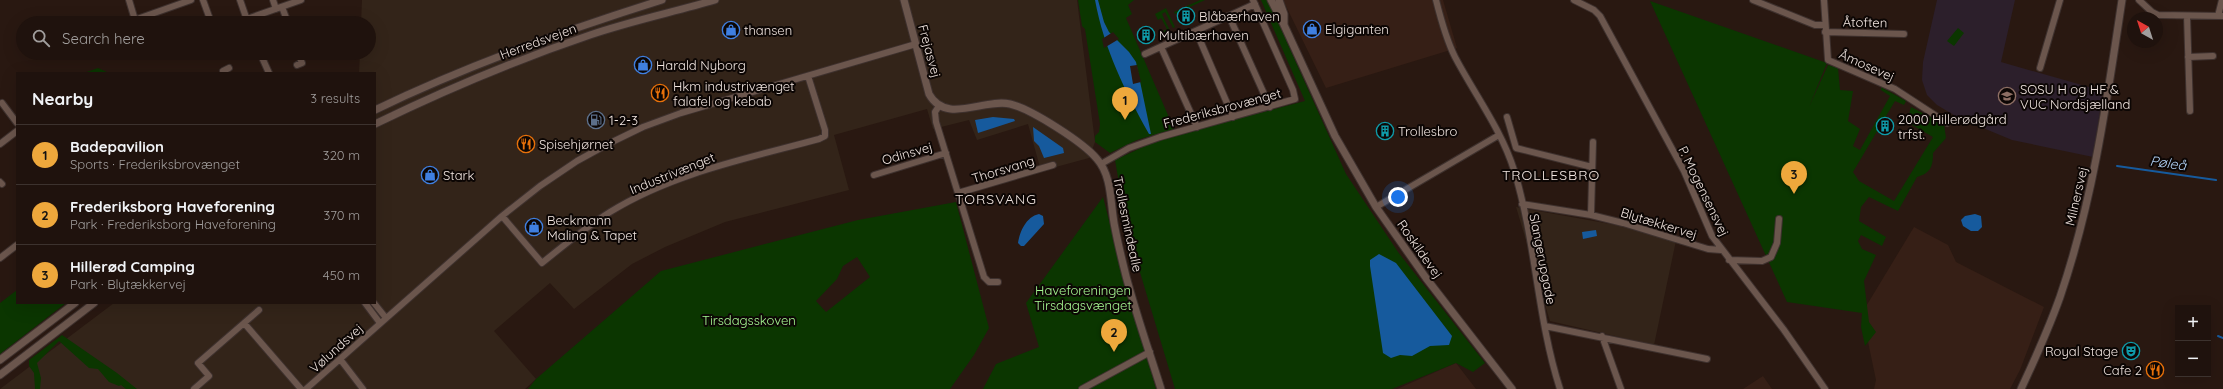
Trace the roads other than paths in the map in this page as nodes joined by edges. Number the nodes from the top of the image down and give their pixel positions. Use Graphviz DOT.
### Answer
graph roads {
  1 [pos="128,0"];
  2 [pos="192,0"];
  3 [pos="203,0"];
  4 [pos="240,0"];
  5 [pos="273,0"];
  6 [pos="301,0"];
  7 [pos="662,0"];
  8 [pos="715,0"];
  9 [pos="904,0"];
  10 [pos="1271,0"];
  11 [pos="1279,0"];
  12 [pos="1436,0"];
  13 [pos="1574,0"];
  14 [pos="1753,0"];
  15 [pos="1824,0"];
  16 [pos="2060,0"];
  17 [pos="2122,0"];
  18 [pos="2139,0"];
  19 [pos="2222,0"];
  20 [pos="1254,2"];
  21 [pos="279,8"];
  22 [pos="137,16"];
  23 [pos="150,16"];
  24 [pos="209,16"];
  25 [pos="246,16"];
  26 [pos="260,16"];
  27 [pos="284,16"];
  28 [pos="1229,16"];
  29 [pos="2187,16"];
  30 [pos="2220,16"];
  31 [pos="1284,25"];
  32 [pos="1824,25"];
  33 [pos="1196,31"];
  34 [pos="1825,32"];
  35 [pos="1904,34"];
  36 [pos="916,44"];
  37 [pos="1161,47"];
  38 [pos="1145,54"];
  39 [pos="2213,56"];
  40 [pos="2188,57"];
  41 [pos="263,60"];
  42 [pos="301,60"];
  43 [pos="297,65"];
  44 [pos="2040,68"];
  45 [pos="269,72"];
  46 [pos="808,76"];
  47 [pos="2,103"];
  48 [pos="939,106"];
  49 [pos="1270,107"];
  50 [pos="376,110"];
  51 [pos="2190,111"];
  52 [pos="1233,117"];
  53 [pos="1507,118"];
  54 [pos="16,122"];
  55 [pos="1947,123"];
  56 [pos="376,124"];
  57 [pos="1197,127"];
  58 [pos="16,132"];
  59 [pos="1500,135"];
  60 [pos="1593,142"];
  61 [pos="0,144"];
  62 [pos="946,153"];
  63 [pos="1101,164"];
  64 [pos="1053,165"];
  65 [pos="1592,167"];
  66 [pos="874,175"];
  67 [pos="958,193"];
  68 [pos="1522,204"];
  69 [pos="1376,207"];
  70 [pos="1591,215"];
  71 [pos="502,216"];
  72 [pos="1779,219"];
  73 [pos="16,246"];
  74 [pos="1721,250"];
  75 [pos="0,258"];
  76 [pos="1729,260"];
  77 [pos="998,282"];
  78 [pos="74,304"];
  79 [pos="93,304"];
  80 [pos="366,304"];
  81 [pos="375,304"];
  82 [pos="259,310"];
  83 [pos="386,318"];
  84 [pos="244,323"];
  85 [pos="380,323"];
  86 [pos="1545,326"];
  87 [pos="1602,336"];
  88 [pos="1150,352"];
  89 [pos="340,359"];
  90 [pos="1707,359"];
  91 [pos="0,360"];
  92 [pos="0,375"];
  93 [pos="194,389"];
  94 [pos="301,389"];
  95 [pos="306,389"];
  96 [pos="363,389"];
  97 [pos="1082,389"];
  98 [pos="1161,389"];
  99 [pos="1512,389"];
  100 [pos="1560,389"];
  101 [pos="1621,389"];
  102 [pos="1825,389"];
  103 [pos="2021,389"];
  1 -- 22 [label="street"];
  2 -- 23 [label="street"];
  3 -- 24 [label="street"];
  4 -- 25 [label="street"];
  5 -- 21 [label="street"];
  6 -- 21 [label="street"];
  7 -- 50 [label="street, Herredsvejen"];
  8 -- 56 [label="street, Herredsvejen"];
  9 -- 36 [label="street, Frejasvej"];
  10 -- 31 [label="street, Roskildevej"];
  11 -- 31 [label="street, Roskildevej"];
  12 -- 59 [label="street, Slangerupgade"];
  13 -- 74 [label="street, P. Mogensensvej"];
  14 -- 32 [label="street"];
  15 -- 32 [label="street, Åmosevej"];
  16 -- 44 [label="street"];
  17 -- 103 [label="street, Milnersvej"];
  18 -- 29 [label="street"];
  19 -- 30 [label="street"];
  20 -- 28 [label="street"];
  20 -- 49 [label="street, Frederiksbrovænget"];
  21 -- 26 [label="street"];
  21 -- 27 [label="street"];
  28 -- 33 [label="street"];
  28 -- 49 [label="street"];
  29 -- 30 [label="street"];
  29 -- 40 [label="street"];
  31 -- 69 [label="street, Roskildevej"];
  32 -- 34 [label="street, Åmosevej"];
  33 -- 37 [label="street"];
  33 -- 52 [label="street"];
  34 -- 35 [label="street, Åtoften"];
  34 -- 55 [label="street, Åmosevej"];
  36 -- 46 [label="street"];
  36 -- 48 [label="street, Frejasvej"];
  37 -- 38 [label="street"];
  37 -- 57 [label="street"];
  39 -- 40 [label="street"];
  40 -- 51 [label="street"];
  41 -- 45 [label="street"];
  42 -- 43 [label="street"];
  46 -- 71 [label="street"];
  46 -- 71 [label="street, Industrivænget"];
  47 -- 54 [label="street"];
  48 -- 62 [label="street"];
  48 -- 63 [label="street, Trollesmindealle"];
  49 -- 52 [label="street, Frederiksbrovænget"];
  52 -- 57 [label="street, Frederiksbrovænget"];
  53 -- 65 [label="street"];
  57 -- 63 [label="street, Frederiksbrovænget"];
  58 -- 61 [label="street"];
  59 -- 68 [label="street, Slangerupgade"];
  59 -- 69 [label="street"];
  60 -- 65 [label="street"];
  62 -- 66 [label="street, Odinsvej"];
  62 -- 67 [label="street"];
  63 -- 88 [label="street, Trollesmindealle"];
  64 -- 67 [label="street, Thorsvang"];
  65 -- 70 [label="street"];
  67 -- 77 [label="street"];
  68 -- 70 [label="street, Blytækkervej"];
  68 -- 86 [label="street, Slangerupgade"];
  69 -- 99 [label="street, Roskildevej"];
  70 -- 74 [label="street, Blytækkervej"];
  71 -- 83 [label="street"];
  72 -- 76 [label="street"];
  73 -- 75 [label="street"];
  74 -- 76 [label="street, P. Mogensensvej"];
  76 -- 102 [label="street, P. Mogensensvej"];
  78 -- 91 [label="street"];
  79 -- 92 [label="street"];
  80 -- 85 [label="street"];
  81 -- 83 [label="street"];
  82 -- 84 [label="street"];
  83 -- 85 [label="street"];
  84 -- 93 [label="street"];
  84 -- 94 [label="street"];
  85 -- 89 [label="street, Vølundsvej"];
  86 -- 87 [label="street"];
  86 -- 100 [label="street, Slangerupgade"];
  87 -- 90 [label="street"];
  87 -- 101 [label="street"];
  88 -- 97 [label="street"];
  88 -- 98 [label="street, Trollesmindealle"];
  89 -- 95 [label="street, Vølundsvej"];
  89 -- 96 [label="street"];
}
